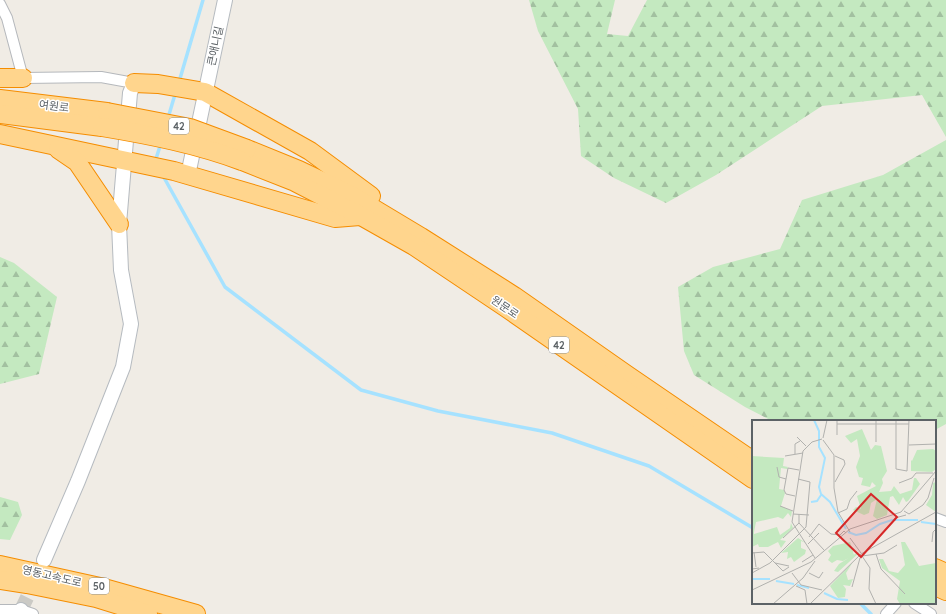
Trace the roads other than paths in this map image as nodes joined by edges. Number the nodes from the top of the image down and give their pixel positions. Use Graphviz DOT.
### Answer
graph roads {
  1 [pos="225,0"];
  2 [pos="0,4"];
  3 [pos="0,78"];
  4 [pos="23,78"];
  5 [pos="134,83"];
  6 [pos="199,91"];
  7 [pos="0,99"];
  8 [pos="0,114"];
  9 [pos="105,120"];
  10 [pos="0,134"];
  11 [pos="51,144"];
  12 [pos="245,155"];
  13 [pos="124,160"];
  14 [pos="181,173"];
  15 [pos="361,216"];
  16 [pos="119,224"];
  17 [pos="421,237"];
  18 [pos="752,461"];
  19 [pos="752,478"];
  20 [pos="936,518"];
  21 [pos="946,522"];
  22 [pos="44,560"];
  23 [pos="0,565"];
  24 [pos="936,568"];
  25 [pos="946,573"];
  26 [pos="0,580"];
  27 [pos="936,586"];
  28 [pos="946,591"];
  29 [pos="895,604"];
  30 [pos="916,604"];
  31 [pos="0,610"];
  32 [pos="25,613"];
  33 [pos="148,614"];
  34 [pos="196,614"];
  35 [pos="886,614"];
  36 [pos="931,614"];
  1 -- 6 [label="street, 큰애니길"];
  2 -- 4 [label="street"];
  3 -- 4 [label="highway"];
  4 -- 5 [label="street"];
  5 -- 6 [label="highway"];
  5 -- 13 [label="street"];
  6 -- 14 [label="street, 큰애니길"];
  6 -- 17 [label="highway"];
  7 -- 9 [label="highway, 여원로 / 42"];
  8 -- 9 [label="highway, 여원로 / 42"];
  9 -- 12 [label="highway, 42, bridge"];
  10 -- 11 [label="highway"];
  11 -- 13 [label="highway"];
  11 -- 16 [label="highway"];
  12 -- 15 [label="highway, 원문로 / 42"];
  12 -- 17 [label="highway, 원문로 / 42"];
  13 -- 14 [label="highway"];
  13 -- 16 [label="street"];
  14 -- 15 [label="highway"];
  15 -- 19 [label="highway, 원문로 / 42"];
  16 -- 22 [label="street"];
  17 -- 18 [label="highway, 원문로 / 42"];
  20 -- 21 [label="street"];
  23 -- 34 [label="highway, 영동고속도로 / 50"];
  24 -- 25 [label="highway"];
  26 -- 33 [label="highway, 영동고속도로 / 50"];
  27 -- 28 [label="highway"];
  29 -- 35 [label="street"];
  30 -- 36 [label="street"];
  31 -- 32 [label="street"];
}
